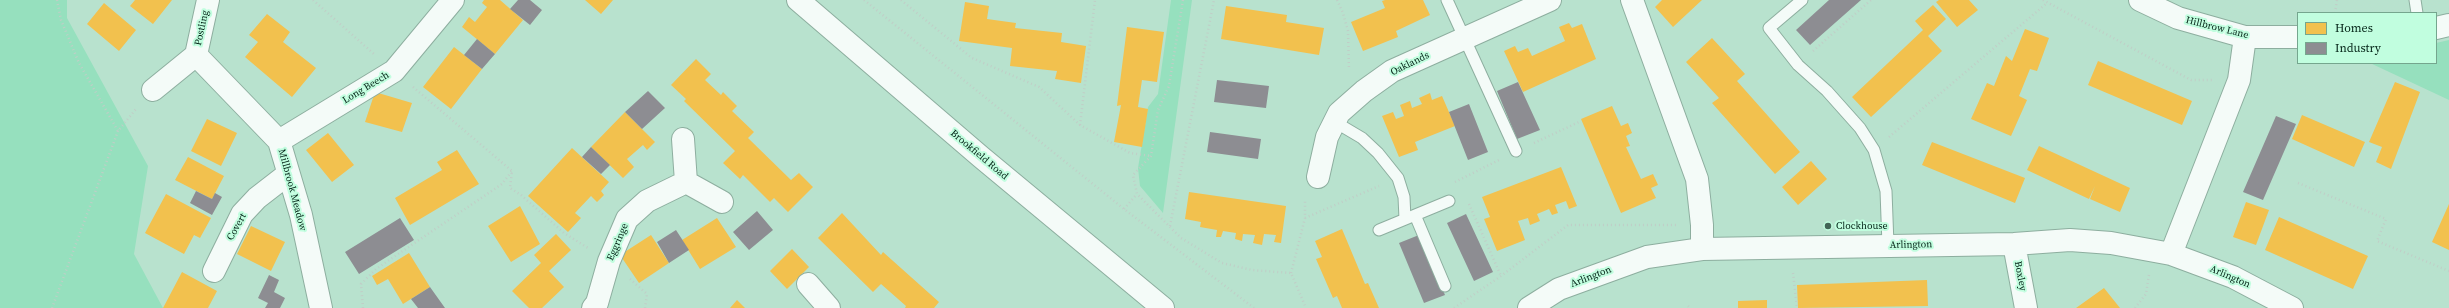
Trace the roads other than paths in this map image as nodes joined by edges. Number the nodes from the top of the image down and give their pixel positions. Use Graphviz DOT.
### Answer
graph roads {
  1 [pos="208,0"];
  2 [pos="453,0"];
  3 [pos="798,0"];
  4 [pos="1447,0"];
  5 [pos="1550,0"];
  6 [pos="1632,0"];
  7 [pos="1802,0"];
  8 [pos="2140,0"];
  9 [pos="2415,0"];
  10 [pos="2417,12"];
  11 [pos="2449,25"];
  12 [pos="2437,28"];
  13 [pos="2245,37"];
  14 [pos="2297,37"];
  15 [pos="1463,39"];
  16 [pos="196,55"];
  17 [pos="153,90"];
  18 [pos="1335,122"];
  19 [pos="683,139"];
  20 [pos="279,141"];
  21 [pos="1516,151"];
  22 [pos="288,174"];
  23 [pos="1318,177"];
  24 [pos="686,182"];
  25 [pos="1449,201"];
  26 [pos="722,202"];
  27 [pos="1410,217"];
  28 [pos="1379,230"];
  29 [pos="2014,244"];
  30 [pos="1888,245"];
  31 [pos="1702,248"];
  32 [pos="2162,253"];
  33 [pos="214,271"];
  34 [pos="808,284"];
  35 [pos="1445,286"];
  36 [pos="321,308"];
  37 [pos="593,308"];
  38 [pos="829,308"];
  39 [pos="1163,308"];
  40 [pos="1529,308"];
  41 [pos="2026,308"];
  42 [pos="2292,308"];
  1 -- 16 [label="street, Postling"];
  2 -- 20 [label="street, Long Beech"];
  3 -- 39 [label="street, Brookfield Road"];
  4 -- 15 [label="lane"];
  5 -- 15 [label="street, Oaklands"];
  6 -- 31 [label="street"];
  7 -- 30 [label="lane"];
  8 -- 13 [label="street, Hillbrow Lane"];
  9 -- 10 [label="lane"];
  11 -- 12 [label="street"];
  13 -- 14 [label="street, Hillbrow Lane"];
  13 -- 32 [label="street"];
  15 -- 18 [label="street, Oaklands"];
  15 -- 21 [label="lane"];
  16 -- 17 [label="street"];
  16 -- 20 [label="street, Millbrook Meadow"];
  18 -- 23 [label="street, Oaklands"];
  18 -- 27 [label="lane"];
  19 -- 24 [label="street"];
  20 -- 22 [label="street, Millbrook Meadow"];
  22 -- 33 [label="street, Covert"];
  22 -- 36 [label="street, Millbrook Meadow"];
  24 -- 26 [label="street"];
  24 -- 37 [label="street, Eggringe"];
  25 -- 27 [label="lane"];
  27 -- 28 [label="lane"];
  27 -- 35 [label="lane"];
  29 -- 30 [label="street, Arlington"];
  29 -- 32 [label="street, Arlington"];
  29 -- 41 [label="street, Boxley"];
  30 -- 31 [label="street, Arlington"];
  31 -- 40 [label="street, Arlington"];
  32 -- 42 [label="street, Arlington"];
  34 -- 38 [label="street"];
}
